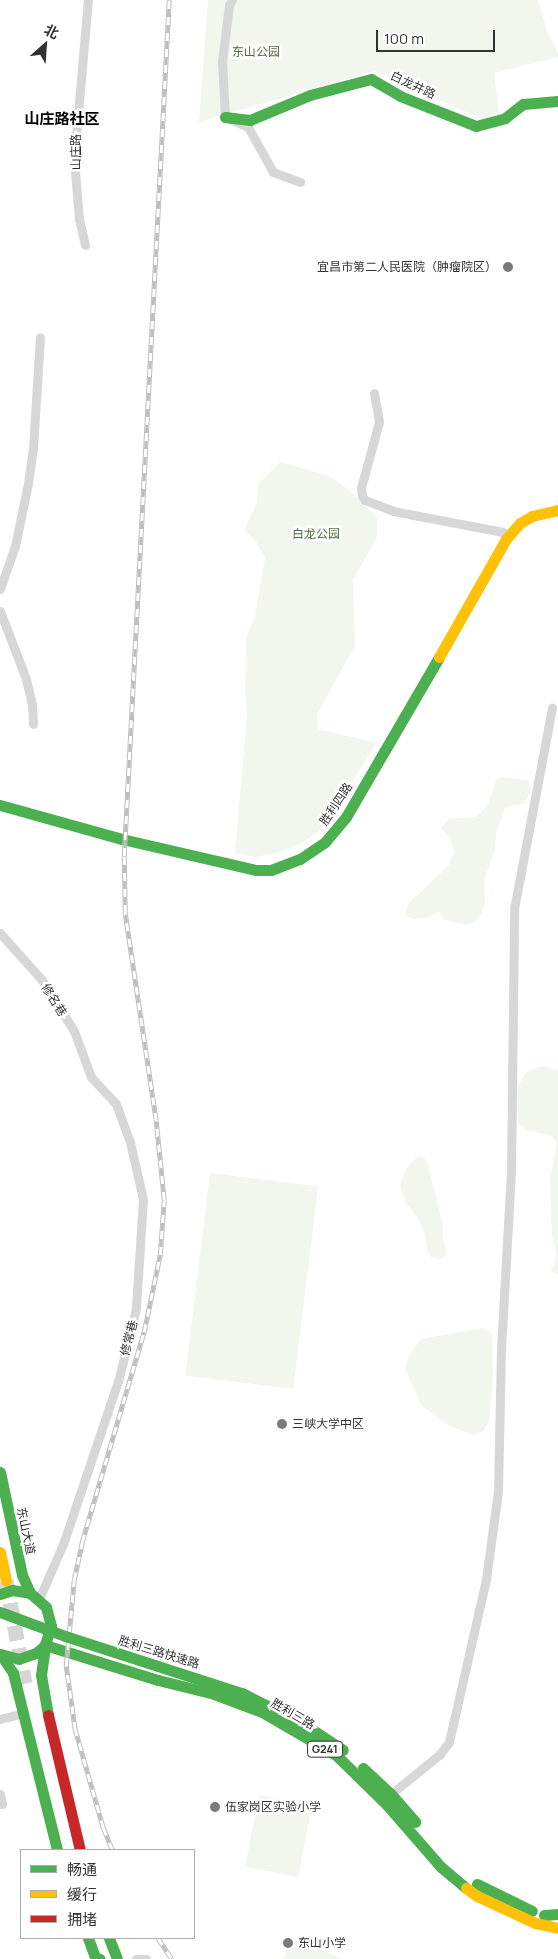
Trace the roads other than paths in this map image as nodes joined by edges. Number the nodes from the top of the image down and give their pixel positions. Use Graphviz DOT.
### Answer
graph roads {
  1 [pos="88,0"];
  2 [pos="232,0"];
  3 [pos="558,101"];
  4 [pos="225,118"];
  5 [pos="300,182"];
  6 [pos="85,244"];
  7 [pos="40,337"];
  8 [pos="374,393"];
  9 [pos="558,503"];
  10 [pos="558,510"];
  11 [pos="503,532"];
  12 [pos="0,589"];
  13 [pos="0,611"];
  14 [pos="552,708"];
  15 [pos="33,724"];
  16 [pos="0,798"];
  17 [pos="0,805"];
  18 [pos="0,933"];
  19 [pos="91,1077"];
  20 [pos="0,1472"];
  21 [pos="0,1510"];
  22 [pos="0,1552"];
  23 [pos="0,1594"];
  24 [pos="35,1596"];
  25 [pos="0,1612"];
  26 [pos="0,1622"];
  27 [pos="51,1626"];
  28 [pos="45,1645"];
  29 [pos="0,1655"];
  30 [pos="24,1713"];
  31 [pos="0,1719"];
  32 [pos="306,1729"];
  33 [pos="340,1753"];
  34 [pos="0,1794"];
  35 [pos="392,1794"];
  36 [pos="0,1804"];
  37 [pos="58,1849"];
  38 [pos="63,1849"];
  39 [pos="71,1849"];
  40 [pos="80,1849"];
  41 [pos="558,1914"];
  42 [pos="558,1918"];
  43 [pos="544,1920"];
  44 [pos="558,1928"];
  45 [pos="558,1931"];
  46 [pos="88,1939"];
  47 [pos="98,1939"];
  48 [pos="110,1950"];
  49 [pos="136,1959"];
  50 [pos="146,1959"];
  1 -- 6 [label="street, 山庄路"];
  2 -- 4 [label="street"];
  3 -- 4 [label="main road, 白龙井路"];
  4 -- 5 [label="street"];
  7 -- 12 [label="street"];
  8 -- 11 [label="street"];
  9 -- 11 [label="main road, 胜利四路"];
  10 -- 17 [label="main road, 胜利四路"];
  11 -- 16 [label="main road, 胜利四路"];
  13 -- 15 [label="street"];
  14 -- 35 [label="street"];
  18 -- 19 [label="street, 修名巷"];
  19 -- 24 [label="street, 修常巷"];
  20 -- 24 [label="main road, 东山大道"];
  21 -- 22 [label="main road"];
  23 -- 24 [label="main road"];
  24 -- 27 [label="main road, 东山大道"];
  25 -- 32 [label="main road, 胜利三路快速路 / G241, bridge"];
  26 -- 32 [label="main road, 胜利三路快速路 / G241"];
  27 -- 28 [label="main road"];
  27 -- 33 [label="main road, 胜利三路 / G241"];
  28 -- 29 [label="main road"];
  28 -- 33 [label="main road, 胜利三路 / G241"];
  28 -- 40 [label="main road"];
  29 -- 30 [label="main road"];
  30 -- 31 [label="street"];
  30 -- 37 [label="main road"];
  32 -- 33 [label="main road, G241"];
  33 -- 35 [label="main road, 胜利三路 / G241"];
  33 -- 43 [label="main road, 胜利三路 / G241"];
  34 -- 36 [label="street"];
  35 -- 43 [label="main road, 胜利三路 / G241"];
  38 -- 39 [label="main road"];
  41 -- 43 [label="main road"];
  42 -- 43 [label="main road, 胜利三路 / G241"];
  43 -- 44 [label="main road, 胜利三路 / G241"];
  43 -- 45 [label="main road"];
  46 -- 48 [label="main road"];
  47 -- 48 [label="main road"];
  49 -- 50 [label="street"];
}
